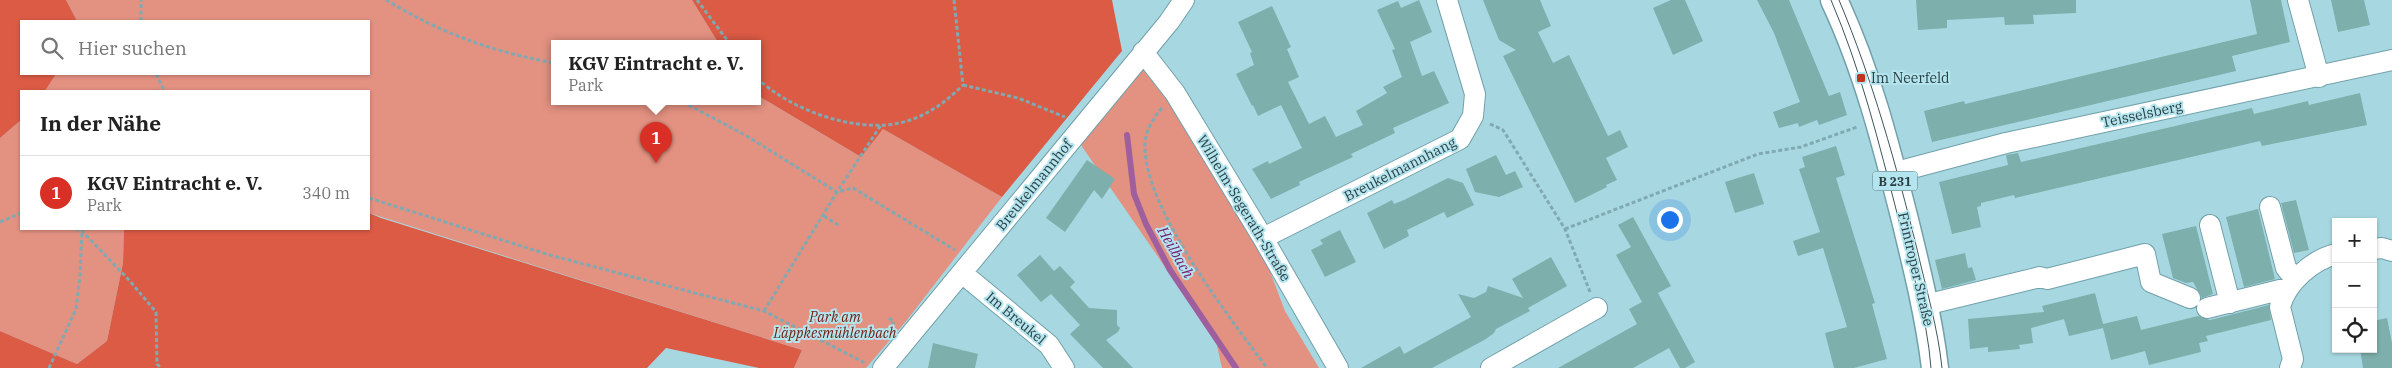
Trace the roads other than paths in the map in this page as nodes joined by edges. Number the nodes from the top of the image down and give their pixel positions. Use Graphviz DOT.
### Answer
graph roads {
  1 [pos="1184,0"];
  2 [pos="1447,0"];
  3 [pos="1834,0"];
  4 [pos="2298,0"];
  5 [pos="1143,52"];
  6 [pos="2392,60"];
  7 [pos="2319,77"];
  8 [pos="1894,173"];
  9 [pos="2270,207"];
  10 [pos="2210,225"];
  11 [pos="1263,238"];
  12 [pos="2377,249"];
  13 [pos="2392,251"];
  14 [pos="2332,256"];
  15 [pos="967,267"];
  16 [pos="2292,284"];
  17 [pos="2190,298"];
  18 [pos="2230,302"];
  19 [pos="1925,305"];
  20 [pos="1597,308"];
  21 [pos="2207,308"];
  22 [pos="874,366"];
  23 [pos="1064,368"];
  24 [pos="1338,368"];
  25 [pos="1491,368"];
  26 [pos="1935,368"];
  27 [pos="2290,368"];
  1 -- 5 [label="street, Breukelmannhof"];
  2 -- 11 [label="street, Breukelmannhang"];
  3 -- 8 [label="main road, Frintroper Straße / B 231"];
  4 -- 7 [label="street"];
  5 -- 11 [label="street, Wilhelm-Segerath-Straße"];
  5 -- 15 [label="street, Breukelmannhof"];
  6 -- 7 [label="street, Teisselsberg"];
  7 -- 8 [label="street, Teisselsberg"];
  8 -- 19 [label="main road, Frintroper Straße / B 231"];
  9 -- 16 [label="street"];
  10 -- 18 [label="street"];
  11 -- 24 [label="street, Wilhelm-Segerath-Straße"];
  12 -- 13 [label="street"];
  14 -- 16 [label="street"];
  15 -- 22 [label="street, Breukelmannhof"];
  15 -- 23 [label="street, Im Breukel"];
  16 -- 18 [label="street"];
  16 -- 27 [label="street"];
  17 -- 19 [label="street"];
  18 -- 21 [label="street"];
  19 -- 26 [label="main road, Frintroper Straße / B 231"];
  20 -- 25 [label="street"];
}
